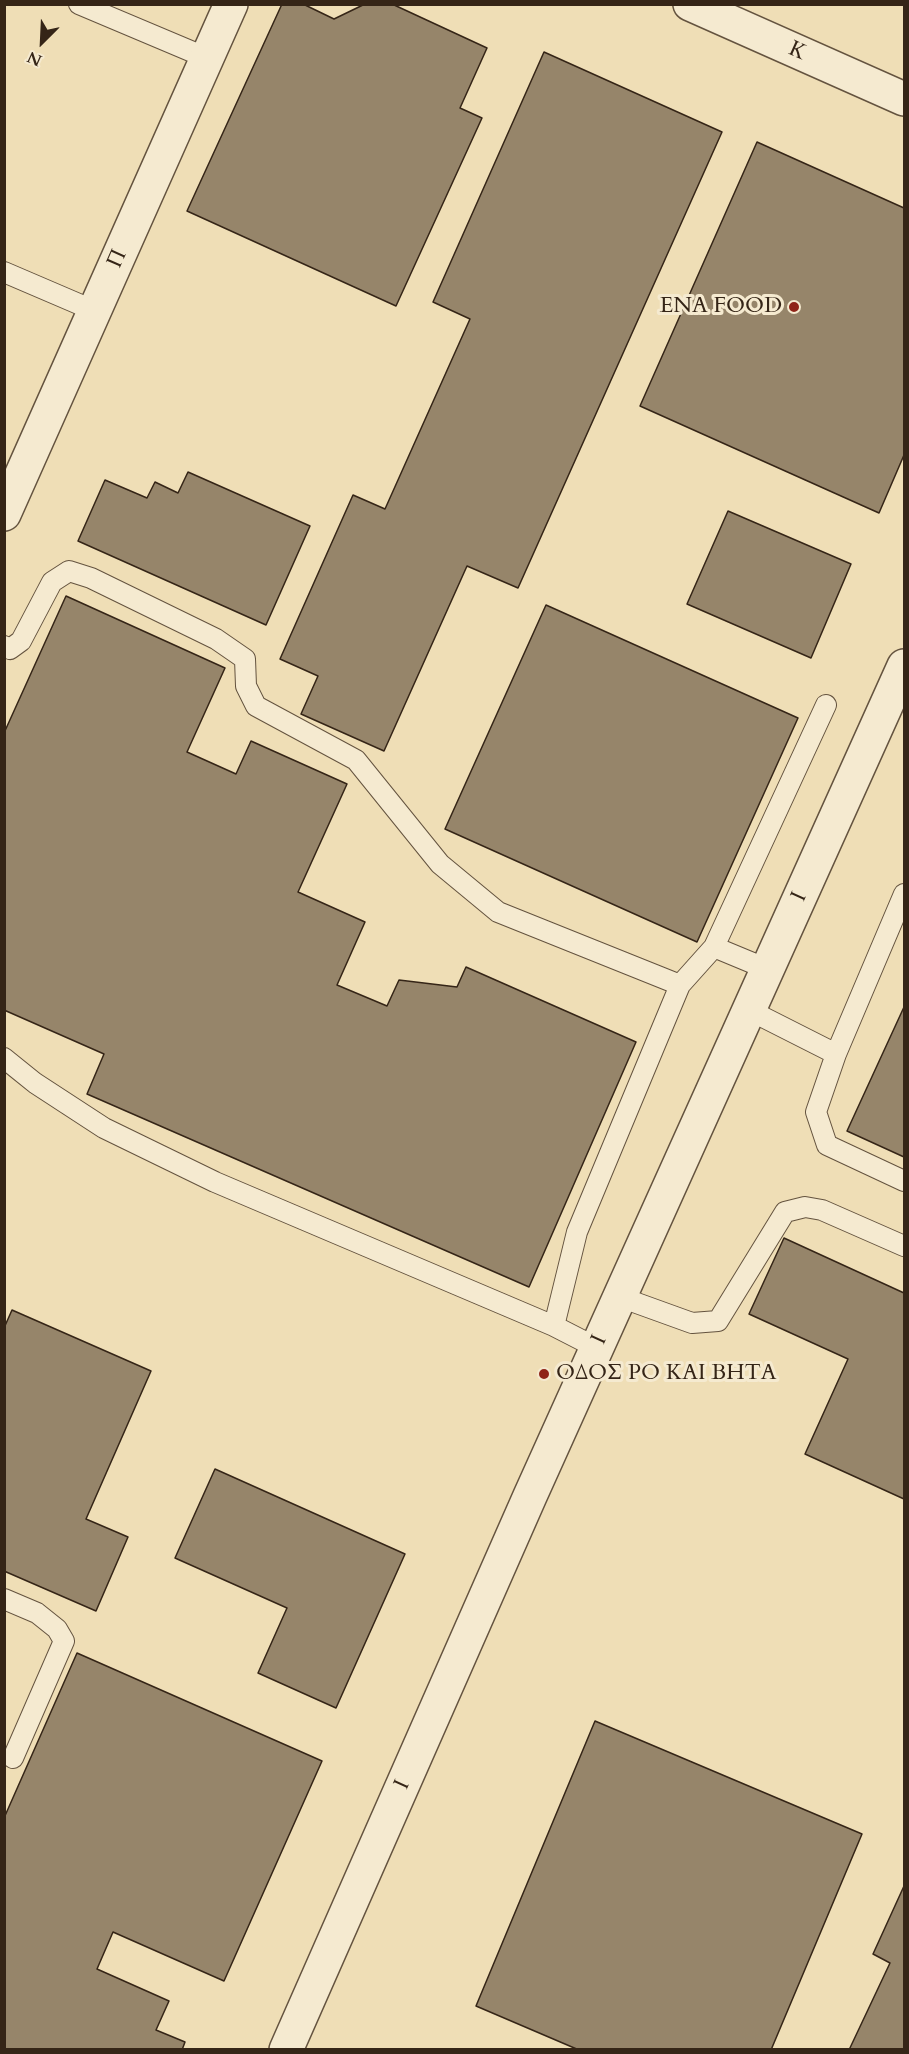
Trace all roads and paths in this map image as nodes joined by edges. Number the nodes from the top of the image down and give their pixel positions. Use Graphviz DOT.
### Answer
graph roads {
  1 [pos="79,4"];
  2 [pos="231,4"];
  3 [pos="690,4"];
  4 [pos="207,58"];
  5 [pos="904,99"];
  6 [pos="4,272"];
  7 [pos="95,311"];
  8 [pos="4,514"];
  9 [pos="4,646"];
  10 [pos="904,666"];
  11 [pos="826,705"];
  12 [pos="904,894"];
  13 [pos="714,948"];
  14 [pos="767,969"];
  15 [pos="680,986"];
  16 [pos="749,1010"];
  17 [pos="836,1054"];
  18 [pos="4,1058"];
  19 [pos="904,1181"];
  20 [pos="904,1246"];
  21 [pos="620,1297"];
  22 [pos="554,1326"];
  23 [pos="597,1348"];
  24 [pos="4,1599"];
  25 [pos="13,1758"];
  26 [pos="286,2049"];
  1 -- 4 [label="lane"];
  2 -- 4 [label="street, Π"];
  3 -- 5 [label="street, Κ"];
  4 -- 7 [label="street, Π"];
  6 -- 7 [label="lane"];
  7 -- 8 [label="street, Π"];
  9 -- 15 [label="lane"];
  10 -- 14 [label="street, Ι"];
  11 -- 13 [label="lane"];
  12 -- 17 [label="lane"];
  13 -- 14 [label="lane"];
  13 -- 15 [label="lane"];
  14 -- 16 [label="street, Ι"];
  15 -- 22 [label="lane"];
  16 -- 17 [label="lane"];
  16 -- 21 [label="street, Ι"];
  17 -- 19 [label="lane"];
  18 -- 22 [label="lane"];
  20 -- 21 [label="lane"];
  21 -- 23 [label="street, Ι"];
  22 -- 23 [label="lane"];
  23 -- 26 [label="street, Ι"];
  24 -- 25 [label="lane"];
}
